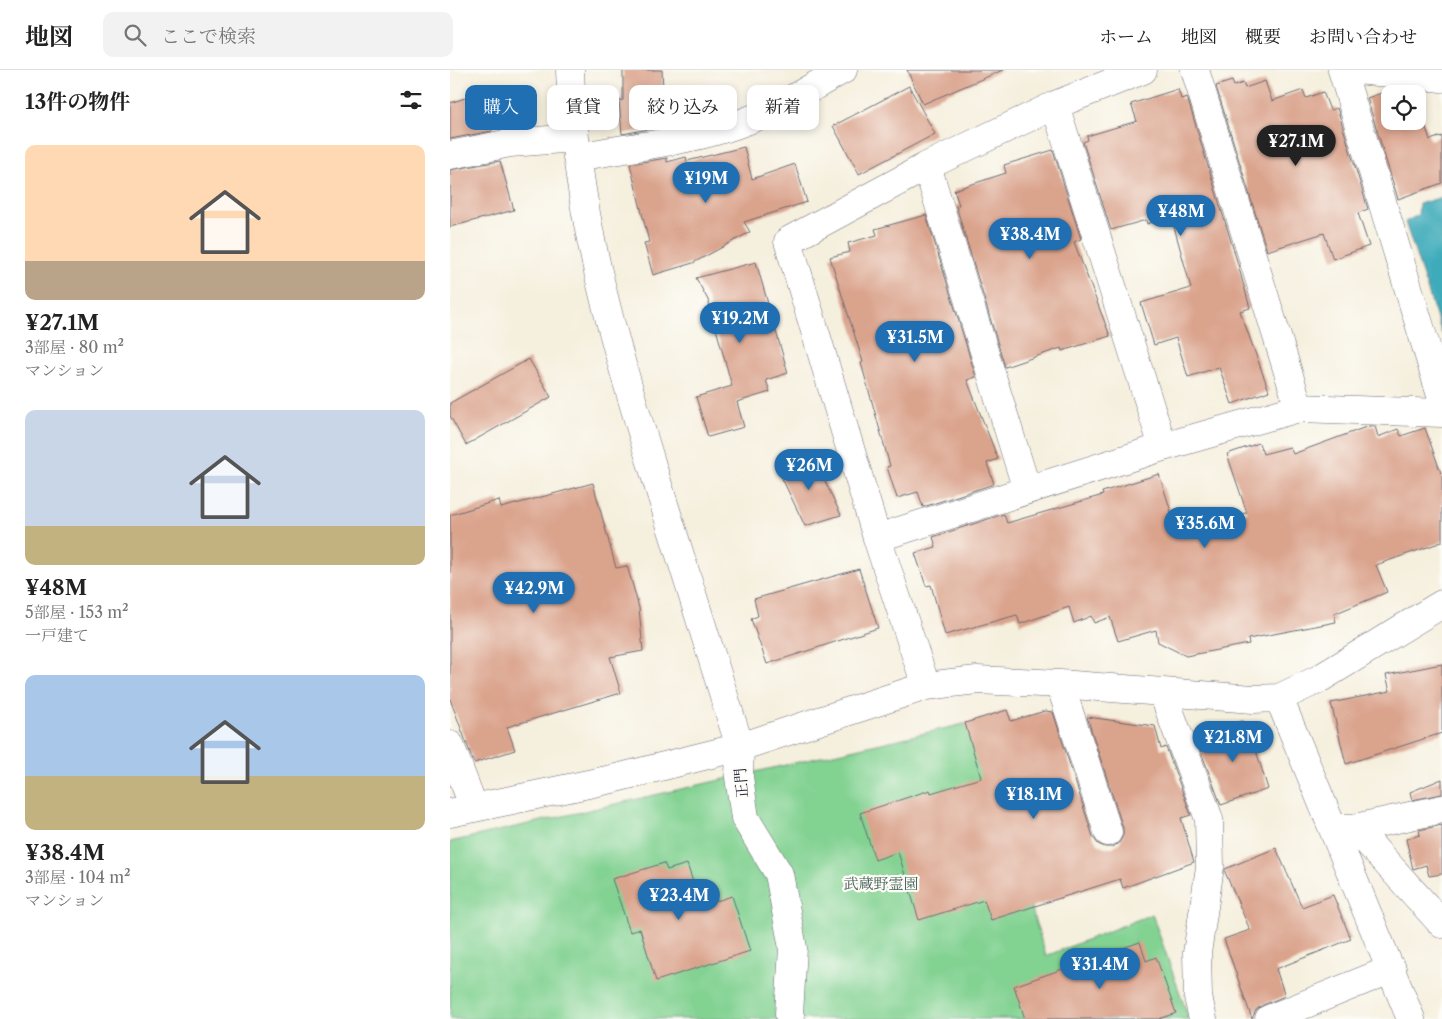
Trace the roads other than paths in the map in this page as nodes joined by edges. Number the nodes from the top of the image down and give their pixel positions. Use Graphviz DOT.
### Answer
graph roads {
  1 [pos="570,70"];
  2 [pos="843,70"];
  3 [pos="1143,70"];
  4 [pos="1195,70"];
  5 [pos="1342,70"];
  6 [pos="1357,70"];
  7 [pos="1394,72"];
  8 [pos="1442,78"];
  9 [pos="1055,105"];
  10 [pos="576,147"];
  11 [pos="450,156"];
  12 [pos="927,166"];
  13 [pos="1442,399"];
  14 [pos="1299,408"];
  15 [pos="1442,413"];
  16 [pos="1163,447"];
  17 [pos="1027,490"];
  18 [pos="877,538"];
  19 [pos="1442,604"];
  20 [pos="1060,684"];
  21 [pos="926,686"];
  22 [pos="1163,693"];
  23 [pos="1279,698"];
  24 [pos="450,745"];
  25 [pos="740,747"];
  26 [pos="1442,809"];
  27 [pos="462,810"];
  28 [pos="1345,828"];
  29 [pos="1108,832"];
  30 [pos="1442,924"];
  31 [pos="1392,969"];
  32 [pos="790,1019"];
  33 [pos="1203,1019"];
  34 [pos="1268,1019"];
  35 [pos="1411,1019"];
  1 -- 10 [label="street"];
  2 -- 10 [label="street"];
  3 -- 9 [label="street"];
  4 -- 14 [label="street"];
  5 -- 13 [label="street"];
  6 -- 7 [label="street"];
  7 -- 8 [label="street"];
  9 -- 12 [label="street"];
  9 -- 16 [label="street"];
  10 -- 11 [label="street"];
  10 -- 25 [label="street"];
  12 -- 17 [label="street"];
  12 -- 18 [label="street"];
  14 -- 15 [label="street"];
  14 -- 16 [label="street"];
  16 -- 17 [label="street"];
  17 -- 18 [label="street"];
  18 -- 21 [label="street"];
  19 -- 23 [label="street"];
  20 -- 21 [label="street"];
  20 -- 22 [label="street"];
  20 -- 29 [label="street"];
  21 -- 25 [label="street"];
  22 -- 23 [label="street"];
  22 -- 33 [label="street"];
  23 -- 28 [label="street"];
  24 -- 27 [label="street"];
  25 -- 27 [label="street"];
  25 -- 32 [label="street, 正門"];
  26 -- 28 [label="street"];
  28 -- 30 [label="street"];
  28 -- 31 [label="street"];
  31 -- 34 [label="street"];
  31 -- 35 [label="street"];
}
